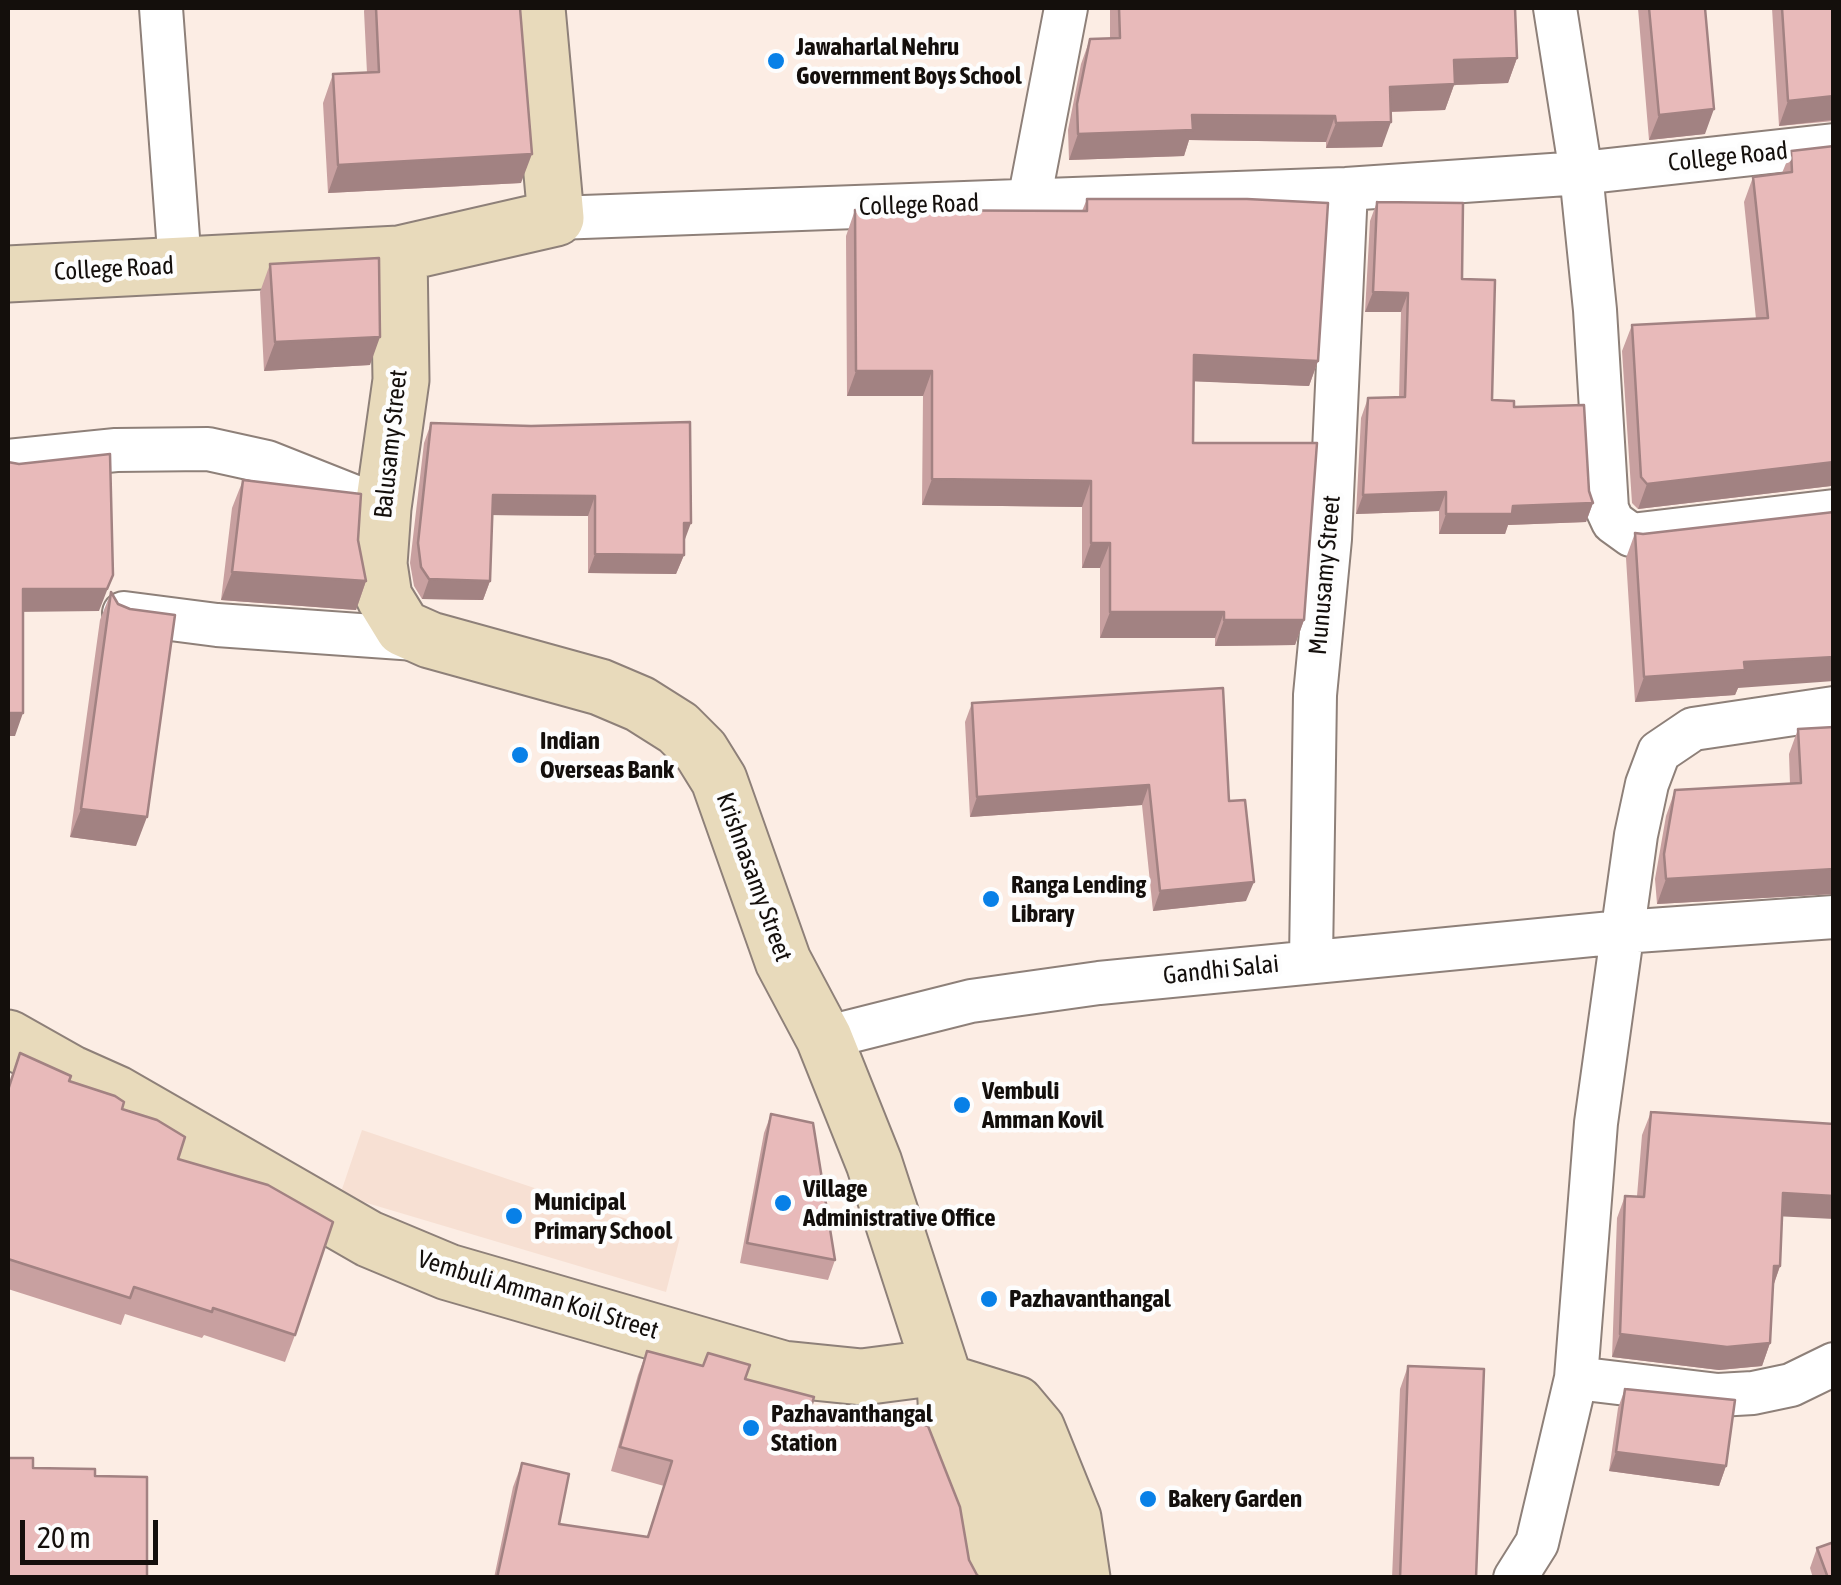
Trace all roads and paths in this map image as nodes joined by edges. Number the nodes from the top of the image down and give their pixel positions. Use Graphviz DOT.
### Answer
graph roads {
  1 [pos="161,8"];
  2 [pos="536,8"];
  3 [pos="1066,8"];
  4 [pos="1555,8"];
  5 [pos="1834,146"];
  6 [pos="1581,173"];
  7 [pos="1346,189"];
  8 [pos="1029,201"];
  9 [pos="556,218"];
  10 [pos="400,254"];
  11 [pos="180,265"];
  12 [pos="8,274"];
  13 [pos="8,461"];
  14 [pos="383,508"];
  15 [pos="1834,511"];
  16 [pos="124,613"];
  17 [pos="417,634"];
  18 [pos="1834,708"];
  19 [pos="1834,917"];
  20 [pos="1622,932"];
  21 [pos="1311,960"];
  22 [pos="8,1038"];
  23 [pos="824,1038"];
  24 [pos="1834,1364"];
  25 [pos="942,1375"];
  26 [pos="1576,1378"];
  27 [pos="991,1578"];
  28 [pos="1031,1578"];
  29 [pos="1082,1578"];
  30 [pos="1514,1578"];
  1 -- 11 [label="street"];
  2 -- 9 [label="street"];
  3 -- 8 [label="street"];
  4 -- 6 [label="street"];
  5 -- 6 [label="street, College Road"];
  6 -- 7 [label="street, College Road"];
  6 -- 15 [label="street"];
  7 -- 8 [label="street, College Road"];
  7 -- 21 [label="street, Munusamy Street"];
  8 -- 9 [label="street, College Road"];
  9 -- 10 [label="street, College Road"];
  10 -- 11 [label="street, College Road"];
  10 -- 14 [label="street, Balusamy Street"];
  11 -- 12 [label="street, College Road"];
  13 -- 14 [label="street"];
  14 -- 17 [label="street, Balusamy Street"];
  16 -- 17 [label="street"];
  17 -- 23 [label="street, Krishnasamy Street"];
  18 -- 20 [label="street"];
  19 -- 20 [label="street, Gandhi Salai"];
  20 -- 21 [label="street, Gandhi Salai"];
  20 -- 26 [label="street"];
  21 -- 23 [label="street, Gandhi Salai"];
  22 -- 25 [label="street, Vembuli Amman Koil Street"];
  23 -- 25 [label="street, Krishnasamy Street"];
  24 -- 26 [label="street"];
  25 -- 27 [label="street"];
  25 -- 28 [label="street"];
  25 -- 29 [label="street"];
  26 -- 30 [label="street"];
}
